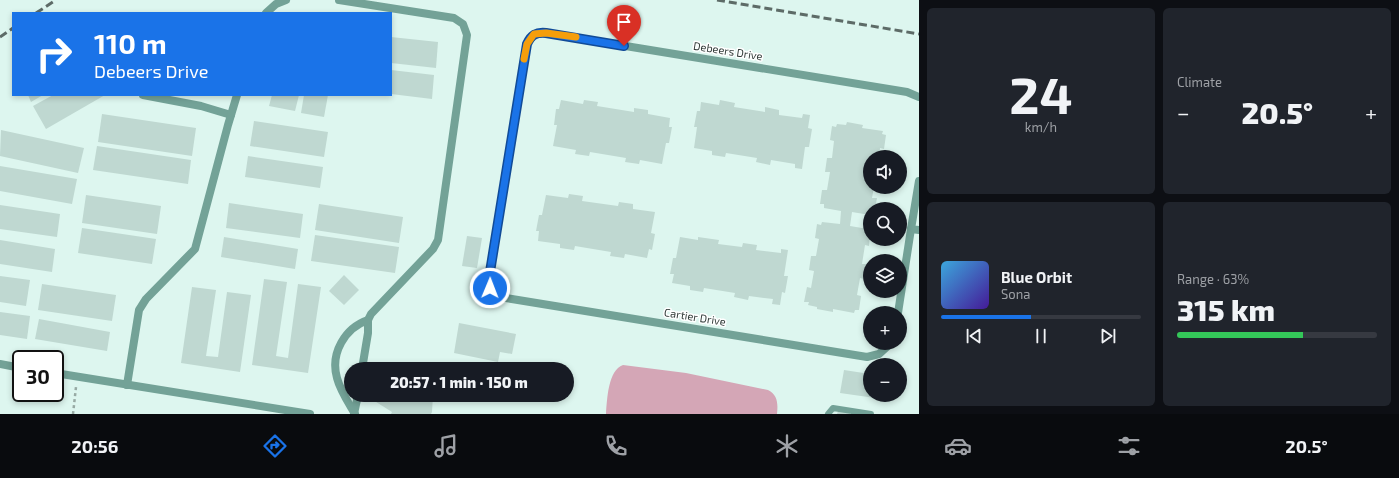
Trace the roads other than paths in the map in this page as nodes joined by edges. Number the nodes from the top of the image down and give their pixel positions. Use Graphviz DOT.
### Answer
graph roads {
  1 [pos="286,0"];
  2 [pos="339,0"];
  3 [pos="267,12"];
  4 [pos="148,96"];
  5 [pos="237,96"];
  6 [pos="919,97"];
  7 [pos="231,115"];
  8 [pos="919,181"];
  9 [pos="915,229"];
  10 [pos="492,291"];
  11 [pos="899,306"];
  12 [pos="368,320"];
  13 [pos="883,350"];
  14 [pos="363,362"];
  15 [pos="0,364"];
  16 [pos="12,366"];
  17 [pos="64,375"];
  18 [pos="127,385"];
  19 [pos="357,402"];
  20 [pos="310,414"];
  21 [pos="354,414"];
  22 [pos="828,414"];
  23 [pos="871,414"];
  1 -- 3 [label="street"];
  2 -- 12 [label="street"];
  4 -- 7 [label="street"];
  5 -- 7 [label="street"];
  6 -- 10 [label="street, Debeers Drive"];
  7 -- 18 [label="street"];
  8 -- 9 [label="street"];
  9 -- 11 [label="street"];
  10 -- 13 [label="street, Cartier Drive"];
  12 -- 14 [label="street"];
  12 -- 21 [label="street"];
  15 -- 16 [label="street"];
  17 -- 18 [label="street"];
  18 -- 20 [label="street"];
  19 -- 21 [label="street"];
  22 -- 23 [label="lane"];
}
